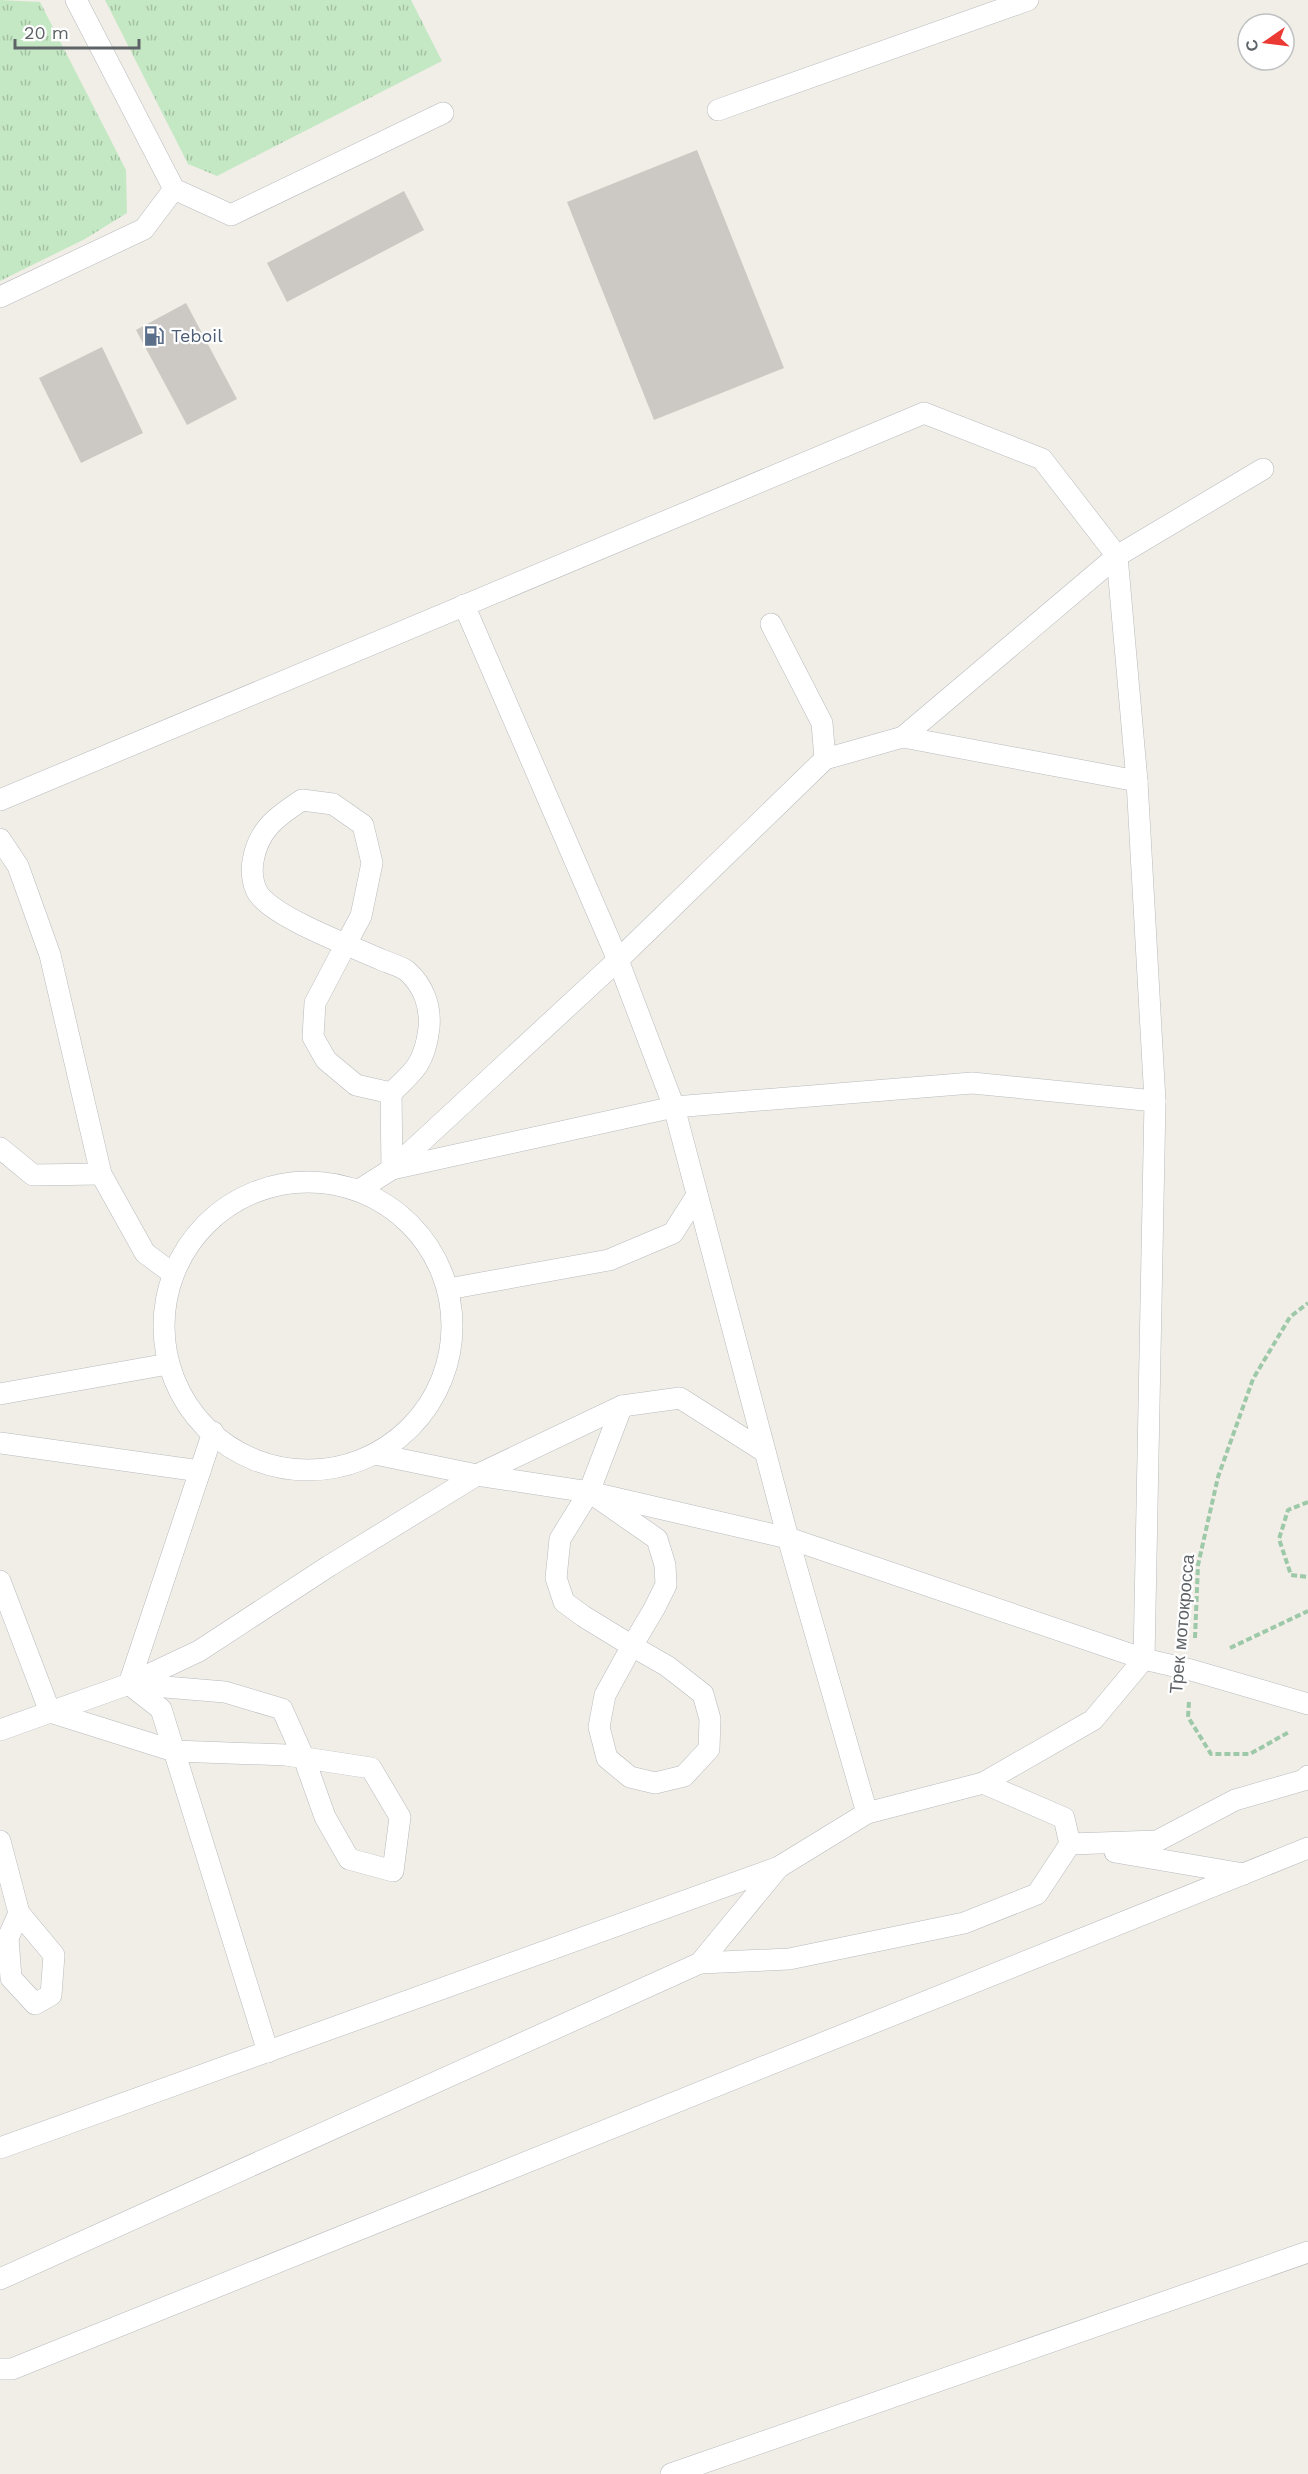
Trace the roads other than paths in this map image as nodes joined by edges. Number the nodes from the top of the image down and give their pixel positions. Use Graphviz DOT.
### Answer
graph roads {
  1 [pos="76,0"];
  2 [pos="1028,0"];
  3 [pos="718,110"];
  4 [pos="443,113"];
  5 [pos="174,189"];
  6 [pos="0,297"];
  7 [pos="1263,469"];
  8 [pos="1117,556"];
  9 [pos="464,605"];
  10 [pos="771,624"];
  11 [pos="903,737"];
  12 [pos="825,759"];
  13 [pos="1137,781"];
  14 [pos="0,800"];
  15 [pos="0,839"];
  16 [pos="346,944"];
  17 [pos="618,960"];
  18 [pos="391,1093"];
  19 [pos="1155,1101"];
  20 [pos="674,1107"];
  21 [pos="0,1148"];
  22 [pos="392,1169"];
  23 [pos="101,1174"];
  24 [pos="359,1190"];
  25 [pos="697,1195"];
  26 [pos="172,1273"];
  27 [pos="448,1290"];
  28 [pos="168,1364"];
  29 [pos="0,1394"];
  30 [pos="622,1406"];
  31 [pos="213,1432"];
  32 [pos="0,1443"];
  33 [pos="765,1452"];
  34 [pos="375,1454"];
  35 [pos="200,1471"];
  36 [pos="477,1475"];
  37 [pos="589,1492"];
  38 [pos="788,1538"];
  39 [pos="0,1581"];
  40 [pos="632,1646"];
  41 [pos="1144,1659"];
  42 [pos="129,1684"];
  43 [pos="1308,1704"];
  44 [pos="50,1712"];
  45 [pos="0,1730"];
  46 [pos="174,1751"];
  47 [pos="304,1758"];
  48 [pos="1308,1776"];
  49 [pos="983,1783"];
  50 [pos="867,1813"];
  51 [pos="0,1840"];
  52 [pos="1070,1844"];
  53 [pos="1308,1848"];
  54 [pos="778,1867"];
  55 [pos="1244,1874"];
  56 [pos="19,1913"];
  57 [pos="699,1963"];
  58 [pos="268,2052"];
  59 [pos="0,2148"];
  60 [pos="1308,2252"];
  61 [pos="0,2279"];
  62 [pos="0,2369"];
  63 [pos="671,2474"];
  1 -- 5 [label="lane"];
  2 -- 3 [label="lane"];
  4 -- 5 [label="lane"];
  5 -- 6 [label="lane"];
  7 -- 8 [label="lane"];
  8 -- 9 [label="lane"];
  8 -- 11 [label="lane"];
  8 -- 13 [label="lane"];
  9 -- 14 [label="lane"];
  9 -- 17 [label="lane"];
  10 -- 12 [label="lane"];
  11 -- 12 [label="lane"];
  11 -- 13 [label="lane"];
  12 -- 17 [label="lane"];
  13 -- 19 [label="lane"];
  15 -- 23 [label="lane"];
  16 -- 16 [label="lane"];
  16 -- 18 [label="lane"];
  16 -- 18 [label="lane"];
  17 -- 20 [label="lane"];
  17 -- 22 [label="lane"];
  18 -- 22 [label="lane"];
  19 -- 20 [label="lane"];
  19 -- 41 [label="lane"];
  20 -- 22 [label="lane"];
  20 -- 25 [label="lane"];
  21 -- 23 [label="lane"];
  22 -- 24 [label="lane"];
  23 -- 26 [label="lane"];
  24 -- 26 [label="lane"];
  24 -- 27 [label="lane"];
  25 -- 27 [label="lane"];
  25 -- 33 [label="lane"];
  26 -- 28 [label="lane"];
  27 -- 34 [label="lane"];
  28 -- 29 [label="lane"];
  28 -- 31 [label="lane"];
  30 -- 33 [label="lane"];
  30 -- 36 [label="lane"];
  30 -- 37 [label="lane"];
  31 -- 34 [label="lane"];
  31 -- 35 [label="lane"];
  32 -- 35 [label="lane"];
  33 -- 38 [label="lane"];
  34 -- 36 [label="lane"];
  35 -- 42 [label="lane"];
  36 -- 37 [label="lane"];
  36 -- 42 [label="lane"];
  37 -- 38 [label="lane"];
  37 -- 40 [label="lane"];
  37 -- 40 [label="lane"];
  38 -- 41 [label="lane"];
  38 -- 50 [label="lane"];
  39 -- 44 [label="lane"];
  40 -- 40 [label="lane"];
  41 -- 43 [label="lane"];
  41 -- 49 [label="lane"];
  42 -- 44 [label="lane"];
  42 -- 46 [label="lane"];
  42 -- 47 [label="lane"];
  44 -- 45 [label="lane"];
  44 -- 46 [label="lane"];
  46 -- 47 [label="lane"];
  46 -- 58 [label="lane"];
  47 -- 47 [label="lane"];
  48 -- 52 [label="lane"];
  49 -- 50 [label="lane"];
  49 -- 52 [label="lane"];
  50 -- 54 [label="lane"];
  51 -- 56 [label="lane"];
  52 -- 55 [label="lane"];
  52 -- 57 [label="lane"];
  53 -- 55 [label="lane"];
  54 -- 57 [label="lane"];
  54 -- 58 [label="lane"];
  55 -- 62 [label="lane"];
  57 -- 61 [label="lane"];
  58 -- 59 [label="lane"];
  60 -- 63 [label="lane"];
}
